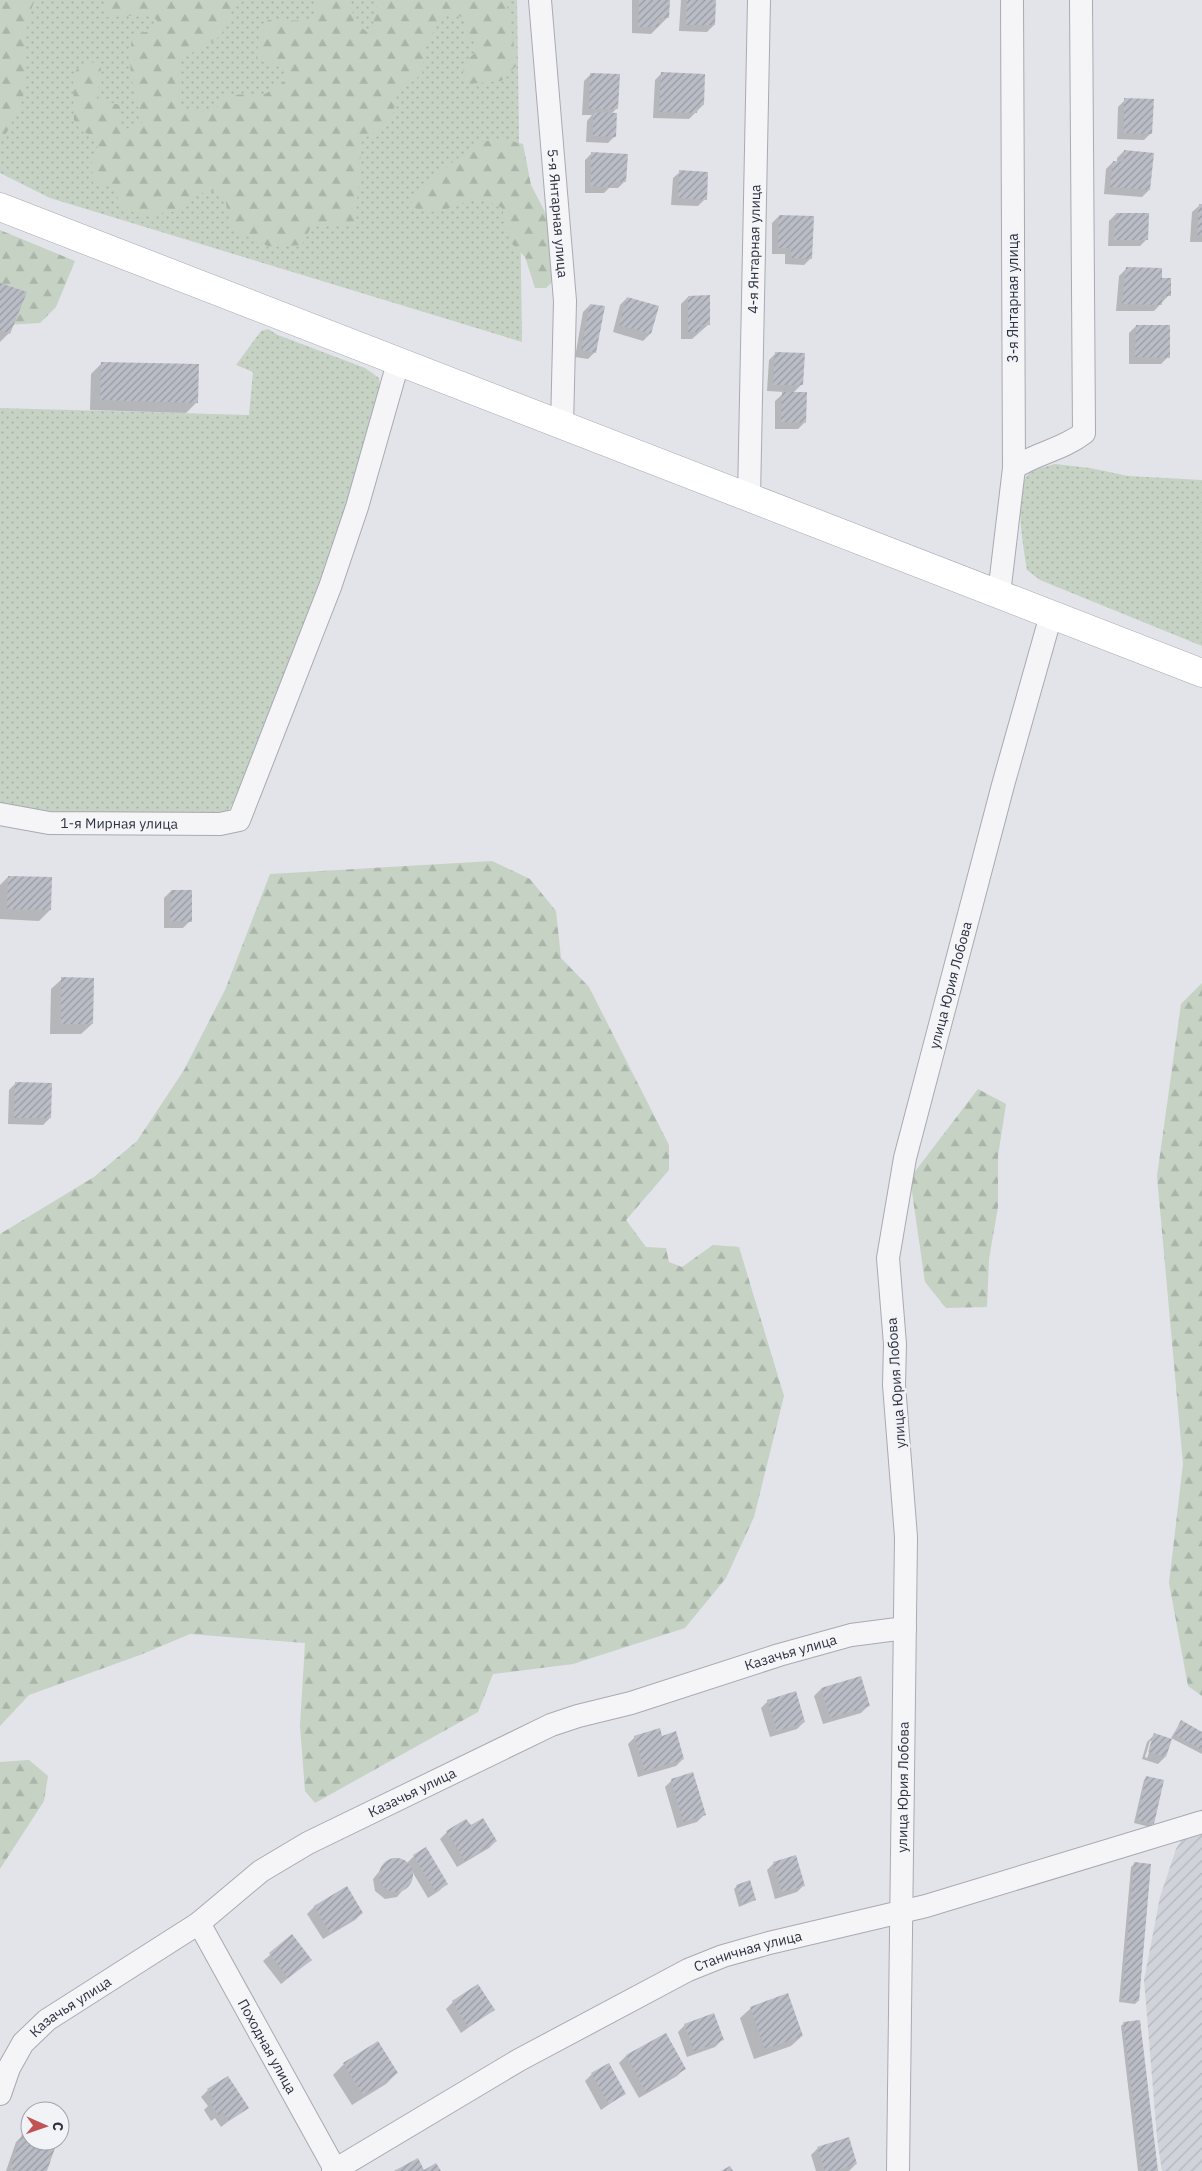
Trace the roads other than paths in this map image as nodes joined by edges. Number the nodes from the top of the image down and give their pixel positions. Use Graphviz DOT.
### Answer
graph roads {
  1 [pos="540,0"];
  2 [pos="759,0"];
  3 [pos="1012,0"];
  4 [pos="1081,0"];
  5 [pos="0,207"];
  6 [pos="398,363"];
  7 [pos="562,426"];
  8 [pos="1014,468"];
  9 [pos="749,498"];
  10 [pos="999,594"];
  11 [pos="1051,615"];
  12 [pos="1202,673"];
  13 [pos="0,814"];
  14 [pos="905,1628"];
  15 [pos="1202,1822"];
  16 [pos="902,1912"];
  17 [pos="199,1923"];
  18 [pos="0,2094"];
  19 [pos="335,2170"];
  20 [pos="898,2171"];
  1 -- 7 [label="street, 5-я Янтарная улица"];
  2 -- 9 [label="street, 4-я Янтарная улица"];
  3 -- 8 [label="street, 3-я Янтарная улица"];
  4 -- 8 [label="street"];
  5 -- 6 [label="main road"];
  6 -- 7 [label="main road"];
  6 -- 13 [label="street, 1-я Мирная улица"];
  7 -- 9 [label="main road"];
  8 -- 10 [label="street, 3-я Янтарная улица"];
  9 -- 10 [label="main road"];
  10 -- 11 [label="main road"];
  11 -- 12 [label="main road"];
  11 -- 14 [label="street, улица Юрия Лобова"];
  14 -- 16 [label="street, улица Юрия Лобова"];
  14 -- 17 [label="street, Казачья улица"];
  15 -- 16 [label="street, Станичная улица"];
  16 -- 19 [label="street, Станичная улица"];
  16 -- 20 [label="street, улица Юрия Лобова"];
  17 -- 18 [label="street, Казачья улица"];
  17 -- 19 [label="street, Походная улица"];
}
